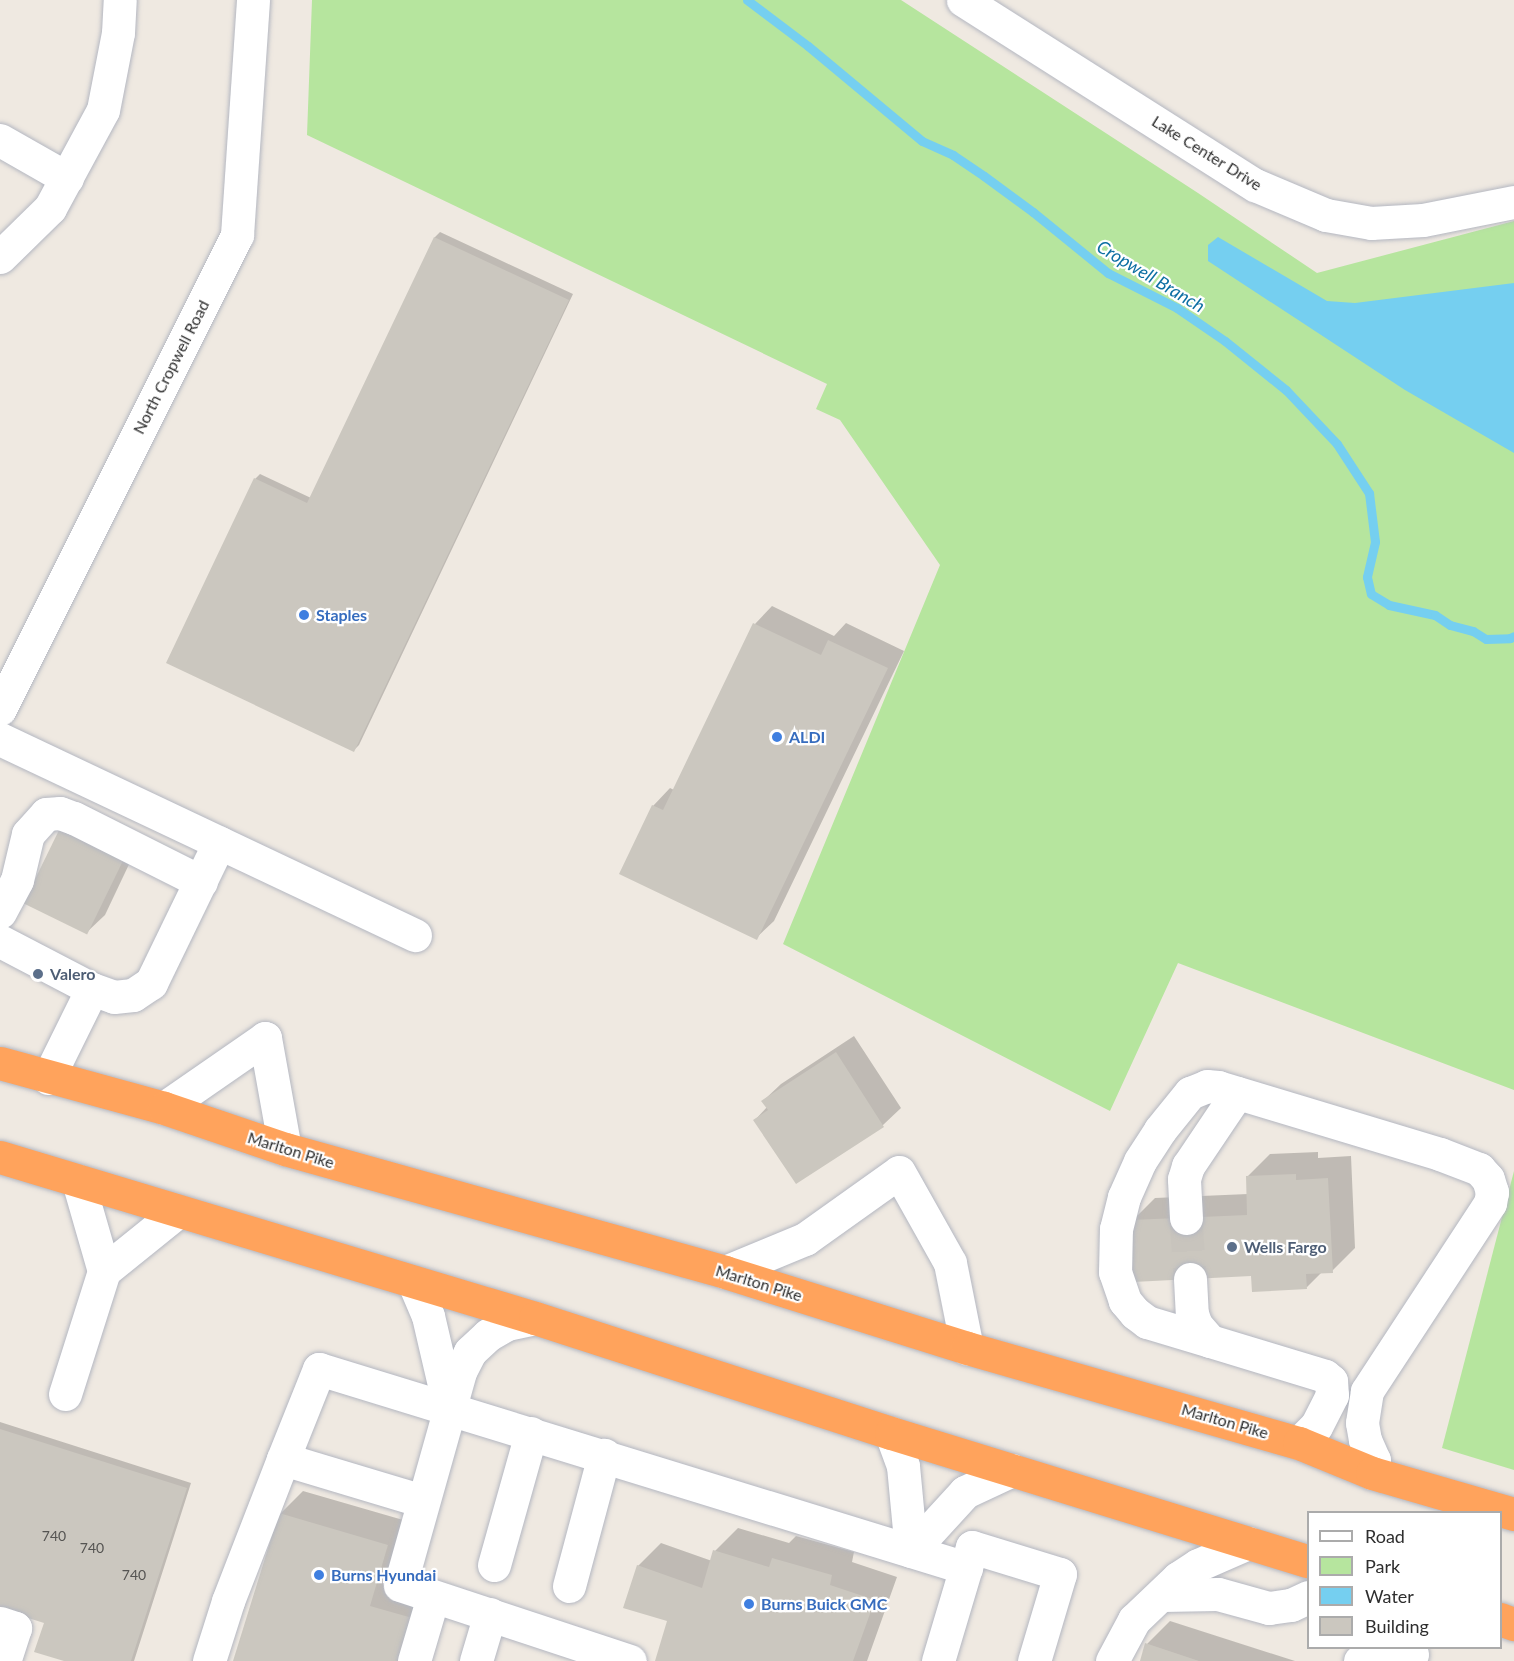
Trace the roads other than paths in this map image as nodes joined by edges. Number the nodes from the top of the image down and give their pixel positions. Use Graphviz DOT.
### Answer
graph roads {
  1 [pos="120,0"];
  2 [pos="253,0"];
  3 [pos="963,0"];
  4 [pos="0,140"];
  5 [pos="67,178"];
  6 [pos="1514,202"];
  7 [pos="0,257"];
  8 [pos="0,709"];
  9 [pos="0,739"];
  10 [pos="219,843"];
  11 [pos="201,882"];
  12 [pos="0,912"];
  13 [pos="414,935"];
  14 [pos="0,941"];
  15 [pos="92,989"];
  16 [pos="0,1064"];
  17 [pos="48,1078"];
  18 [pos="1237,1093"];
  19 [pos="165,1108"];
  20 [pos="285,1149"];
  21 [pos="0,1157"];
  22 [pos="78,1181"];
  23 [pos="177,1212"];
  24 [pos="1186,1218"];
  25 [pos="104,1271"];
  26 [pos="725,1272"];
  27 [pos="1190,1279"];
  28 [pos="414,1283"];
  29 [pos="535,1318"];
  30 [pos="1210,1341"];
  31 [pos="967,1348"];
  32 [pos="65,1394"];
  33 [pos="449,1407"];
  34 [pos="531,1433"];
  35 [pos="891,1433"];
  36 [pos="1299,1443"];
  37 [pos="604,1455"];
  38 [pos="283,1459"];
  39 [pos="1012,1470"];
  40 [pos="1372,1473"];
  41 [pos="423,1502"];
  42 [pos="1514,1514"];
  43 [pos="1248,1543"];
  44 [pos="911,1551"];
  45 [pos="1307,1561"];
  46 [pos="494,1565"];
  47 [pos="966,1568"];
  48 [pos="569,1586"];
  49 [pos="1162,1595"];
  50 [pos="433,1597"];
  51 [pos="1307,1597"];
  52 [pos="490,1614"];
  53 [pos="0,1623"];
  54 [pos="551,1649"];
  55 [pos="1388,1649"];
  56 [pos="1397,1649"];
  57 [pos="1419,1654"];
  58 [pos="4,1661"];
  59 [pos="209,1661"];
  60 [pos="414,1661"];
  61 [pos="476,1661"];
  62 [pos="630,1661"];
  63 [pos="938,1661"];
  64 [pos="1034,1661"];
  65 [pos="1112,1661"];
  66 [pos="1360,1661"];
  1 -- 5 [label="street"];
  2 -- 8 [label="street, North Cropwell Road"];
  3 -- 6 [label="street, Lake Center Drive"];
  4 -- 5 [label="street"];
  5 -- 7 [label="street"];
  9 -- 10 [label="street"];
  10 -- 11 [label="street"];
  10 -- 13 [label="street"];
  11 -- 12 [label="street"];
  11 -- 15 [label="street"];
  14 -- 15 [label="street"];
  15 -- 17 [label="street"];
  16 -- 17 [label="highway, Marlton Pike"];
  17 -- 19 [label="highway, Marlton Pike"];
  18 -- 24 [label="street"];
  18 -- 30 [label="street"];
  18 -- 40 [label="street"];
  19 -- 20 [label="highway, Marlton Pike"];
  19 -- 20 [label="street"];
  20 -- 26 [label="highway, Marlton Pike"];
  21 -- 22 [label="highway"];
  22 -- 23 [label="highway"];
  22 -- 25 [label="street"];
  23 -- 25 [label="street"];
  23 -- 28 [label="highway"];
  25 -- 32 [label="street"];
  26 -- 31 [label="highway, Marlton Pike"];
  26 -- 31 [label="street"];
  27 -- 30 [label="street"];
  28 -- 29 [label="highway"];
  28 -- 33 [label="street"];
  29 -- 33 [label="street"];
  29 -- 35 [label="highway"];
  30 -- 36 [label="street"];
  31 -- 36 [label="highway, Marlton Pike"];
  33 -- 34 [label="street"];
  33 -- 38 [label="street"];
  33 -- 41 [label="street"];
  34 -- 37 [label="street"];
  34 -- 46 [label="street"];
  35 -- 39 [label="highway"];
  35 -- 44 [label="street"];
  36 -- 40 [label="highway, Marlton Pike"];
  37 -- 44 [label="street"];
  37 -- 48 [label="street"];
  38 -- 41 [label="street"];
  38 -- 59 [label="street"];
  39 -- 43 [label="highway"];
  39 -- 44 [label="street"];
  40 -- 42 [label="highway, Marlton Pike"];
  41 -- 50 [label="street"];
  43 -- 45 [label="highway"];
  43 -- 49 [label="street"];
  44 -- 47 [label="street"];
  47 -- 63 [label="street"];
  47 -- 64 [label="street"];
  49 -- 51 [label="street"];
  49 -- 65 [label="street"];
  50 -- 52 [label="street"];
  50 -- 60 [label="street"];
  52 -- 54 [label="street"];
  52 -- 61 [label="street"];
  53 -- 58 [label="street"];
  54 -- 62 [label="street"];
  55 -- 66 [label="street"];
  56 -- 57 [label="street"];
}
